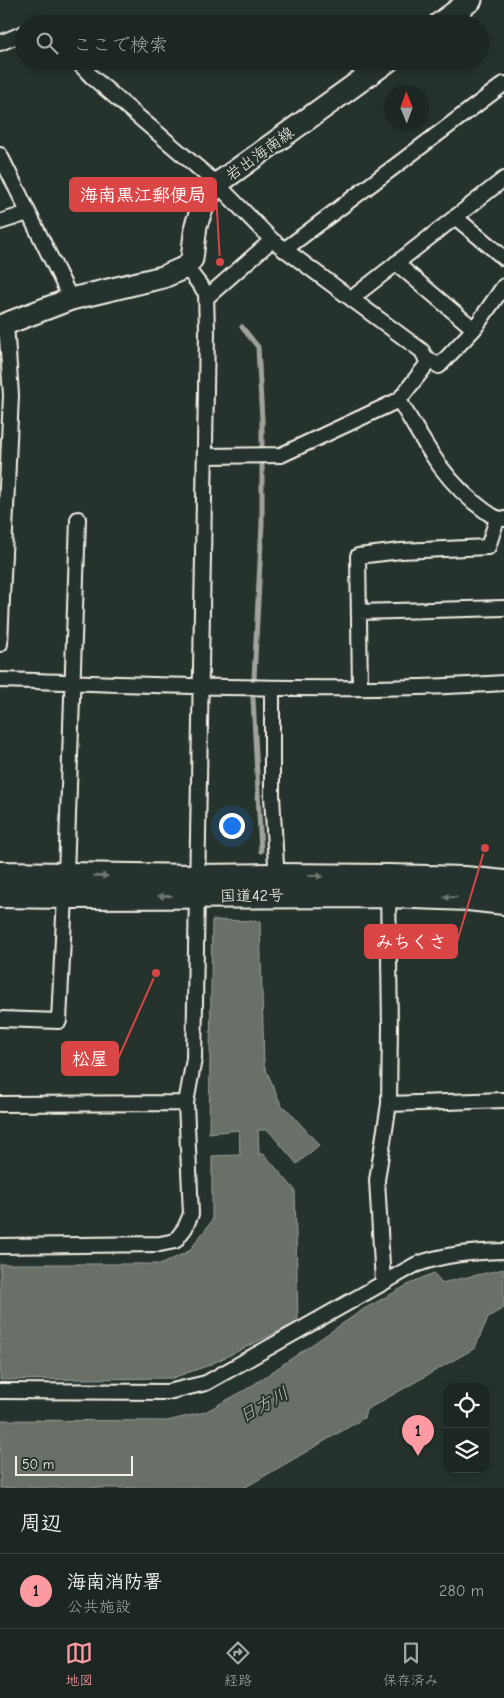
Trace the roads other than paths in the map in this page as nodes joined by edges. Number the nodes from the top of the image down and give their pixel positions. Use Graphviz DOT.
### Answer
graph roads {
  1 [pos="471,0"];
  2 [pos="451,15"];
  3 [pos="15,37"];
  4 [pos="0,43"];
  5 [pos="85,70"];
  6 [pos="375,70"];
  7 [pos="504,84"];
  8 [pos="1,158"];
  9 [pos="504,180"];
  10 [pos="217,184"];
  11 [pos="28,213"];
  12 [pos="455,217"];
  13 [pos="0,222"];
  14 [pos="272,240"];
  15 [pos="284,250"];
  16 [pos="504,258"];
  17 [pos="396,263"];
  18 [pos="186,267"];
  19 [pos="504,286"];
  20 [pos="206,298"];
  21 [pos="352,298"];
  22 [pos="71,299"];
  23 [pos="3,325"];
  24 [pos="474,329"];
  25 [pos="425,357"];
  26 [pos="399,400"];
  27 [pos="206,456"];
  28 [pos="78,519"];
  29 [pos="500,519"];
  30 [pos="504,608"];
  31 [pos="359,612"];
  32 [pos="0,644"];
  33 [pos="0,680"];
  34 [pos="72,682"];
  35 [pos="504,683"];
  36 [pos="201,686"];
  37 [pos="360,687"];
  38 [pos="272,688"];
  39 [pos="0,874"];
  40 [pos="66,886"];
  41 [pos="277,886"];
  42 [pos="388,886"];
  43 [pos="196,887"];
  44 [pos="502,892"];
  45 [pos="0,895"];
  46 [pos="0,1020"];
  47 [pos="504,1100"];
  48 [pos="186,1103"];
  49 [pos="0,1104"];
  50 [pos="389,1104"];
  51 [pos="0,1246"];
  52 [pos="504,1251"];
  53 [pos="383,1282"];
  54 [pos="0,1391"];
  1 -- 2 [label="main road"];
  3 -- 4 [label="street"];
  5 -- 10 [label="street"];
  6 -- 10 [label="main road, 岩出海南線"];
  7 -- 15 [label="street"];
  8 -- 11 [label="street"];
  9 -- 12 [label="street"];
  10 -- 14 [label="street"];
  10 -- 18 [label="main road, 岩出海南線"];
  11 -- 13 [label="street"];
  11 -- 22 [label="street"];
  12 -- 16 [label="street"];
  12 -- 17 [label="street"];
  14 -- 15 [label="street"];
  14 -- 20 [label="street"];
  15 -- 21 [label="street"];
  17 -- 21 [label="street"];
  17 -- 24 [label="street"];
  18 -- 20 [label="street"];
  18 -- 22 [label="main road"];
  19 -- 24 [label="street"];
  20 -- 27 [label="street"];
  21 -- 25 [label="street"];
  22 -- 23 [label="main road"];
  23 -- 32 [label="street"];
  24 -- 25 [label="street"];
  25 -- 26 [label="street"];
  26 -- 27 [label="street"];
  26 -- 29 [label="street"];
  27 -- 36 [label="street"];
  28 -- 34 [label="street"];
  29 -- 31 [label="street"];
  30 -- 31 [label="street"];
  31 -- 37 [label="street"];
  33 -- 34 [label="street"];
  34 -- 36 [label="street"];
  34 -- 40 [label="street"];
  35 -- 37 [label="street"];
  36 -- 38 [label="street"];
  36 -- 43 [label="street"];
  37 -- 38 [label="street"];
  38 -- 41 [label="street"];
  39 -- 40 [label="highway, 国道42号"];
  40 -- 43 [label="highway, 国道42号"];
  40 -- 45 [label="highway, 国道42号"];
  40 -- 46 [label="street"];
  41 -- 42 [label="highway, 国道42号"];
  41 -- 43 [label="highway, 国道42号"];
  42 -- 44 [label="highway, 国道42号"];
  42 -- 50 [label="street"];
  43 -- 48 [label="street"];
  47 -- 50 [label="street"];
  48 -- 49 [label="street"];
  48 -- 51 [label="street"];
  50 -- 53 [label="street"];
  52 -- 53 [label="street"];
  53 -- 54 [label="street"];
}
